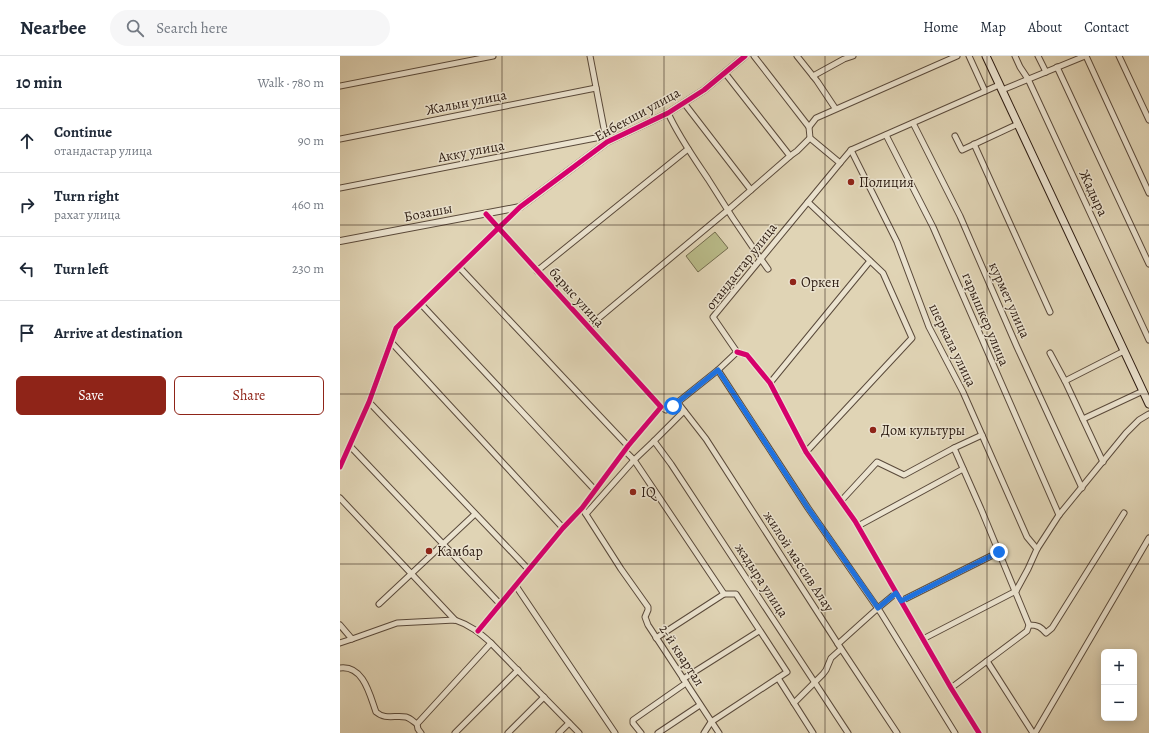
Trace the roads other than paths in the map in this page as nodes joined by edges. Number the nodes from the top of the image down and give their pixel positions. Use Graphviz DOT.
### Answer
graph roads {
  1 [pos="493,56"];
  2 [pos="590,56"];
  3 [pos="745,56"];
  4 [pos="754,56"];
  5 [pos="797,56"];
  6 [pos="853,56"];
  7 [pos="957,56"];
  8 [pos="969,56"];
  9 [pos="986,56"];
  10 [pos="1014,56"];
  11 [pos="1038,56"];
  12 [pos="1086,56"];
  13 [pos="1119,56"];
  14 [pos="1073,58"];
  15 [pos="1057,67"];
  16 [pos="1046,72"];
  17 [pos="725,73"];
  18 [pos="813,76"];
  19 [pos="1028,79"];
  20 [pos="340,86"];
  21 [pos="596,88"];
  22 [pos="1001,88"];
  23 [pos="985,92"];
  24 [pos="684,103"];
  25 [pos="835,108"];
  26 [pos="668,113"];
  27 [pos="1149,120"];
  28 [pos="913,123"];
  29 [pos="1018,124"];
  30 [pos="809,127"];
  31 [pos="886,135"];
  32 [pos="955,136"];
  33 [pos="810,138"];
  34 [pos="340,139"];
  35 [pos="606,139"];
  36 [pos="974,144"];
  37 [pos="688,149"];
  38 [pos="851,150"];
  39 [pos="790,156"];
  40 [pos="840,163"];
  41 [pos="340,188"];
  42 [pos="751,190"];
  43 [pos="1149,193"];
  44 [pos="808,202"];
  45 [pos="520,207"];
  46 [pos="728,210"];
  47 [pos="486,214"];
  48 [pos="499,228"];
  49 [pos="340,241"];
  50 [pos="761,259"];
  51 [pos="870,261"];
  52 [pos="1149,264"];
  53 [pos="459,267"];
  54 [pos="768,269"];
  55 [pos="537,271"];
  56 [pos="422,304"];
  57 [pos="1050,312"];
  58 [pos="588,327"];
  59 [pos="1149,340"];
  60 [pos="391,342"];
  61 [pos="1124,351"];
  62 [pos="737,352"];
  63 [pos="1050,353"];
  64 [pos="718,370"];
  65 [pos="1065,381"];
  66 [pos="770,383"];
  67 [pos="1143,391"];
  68 [pos="369,402"];
  69 [pos="678,403"];
  70 [pos="1149,404"];
  71 [pos="663,408"];
  72 [pos="684,411"];
  73 [pos="1149,414"];
  74 [pos="1083,419"];
  75 [pos="982,435"];
  76 [pos="654,441"];
  77 [pos="350,446"];
  78 [pos="626,448"];
  79 [pos="954,448"];
  80 [pos="806,452"];
  81 [pos="634,460"];
  82 [pos="1103,462"];
  83 [pos="340,467"];
  84 [pos="963,469"];
  85 [pos="1082,488"];
  86 [pos="595,490"];
  87 [pos="340,498"];
  88 [pos="841,501"];
  89 [pos="582,508"];
  90 [pos="1124,513"];
  91 [pos="475,514"];
  92 [pos="586,514"];
  93 [pos="1059,515"];
  94 [pos="858,526"];
  95 [pos="563,528"];
  96 [pos="1149,538"];
  97 [pos="444,544"];
  98 [pos="1037,549"];
  99 [pos="999,552"];
  100 [pos="528,569"];
  101 [pos="413,574"];
  102 [pos="516,586"];
  103 [pos="1016,591"];
  104 [pos="896,593"];
  105 [pos="724,594"];
  106 [pos="901,601"];
  107 [pos="379,604"];
  108 [pos="500,604"];
  109 [pos="878,608"];
  110 [pos="455,620"];
  111 [pos="340,625"];
  112 [pos="1029,625"];
  113 [pos="478,631"];
  114 [pos="760,631"];
  115 [pos="352,638"];
  116 [pos="656,638"];
  117 [pos="923,639"];
  118 [pos="340,643"];
  119 [pos="491,643"];
  120 [pos="840,646"];
  121 [pos="986,661"];
  122 [pos="340,668"];
  123 [pos="518,670"];
  124 [pos="778,678"];
  125 [pos="684,681"];
  126 [pos="815,682"];
  127 [pos="951,688"];
  128 [pos="544,697"];
  129 [pos="794,702"];
  130 [pos="700,705"];
  131 [pos="711,722"];
  132 [pos="569,723"];
  133 [pos="417,724"];
  134 [pos="422,733"];
  135 [pos="455,733"];
  136 [pos="508,733"];
  137 [pos="559,733"];
  138 [pos="579,733"];
  139 [pos="615,733"];
  140 [pos="641,733"];
  141 [pos="658,733"];
  142 [pos="704,733"];
  143 [pos="718,733"];
  144 [pos="813,733"];
  145 [pos="848,733"];
  146 [pos="898,733"];
  147 [pos="955,733"];
  148 [pos="979,733"];
  149 [pos="1034,733"];
  1 -- 20 [label="street"];
  2 -- 21 [label="street"];
  3 -- 17 [label="street, Енбекши улица"];
  4 -- 30 [label="street"];
  5 -- 18 [label="street"];
  6 -- 18 [label="street"];
  7 -- 25 [label="street"];
  8 -- 23 [label="street"];
  9 -- 22 [label="main road"];
  10 -- 19 [label="street, Жадыра"];
  11 -- 16 [label="street"];
  12 -- 14 [label="street"];
  12 -- 43 [label="street"];
  13 -- 27 [label="street"];
  14 -- 15 [label="street"];
  15 -- 16 [label="street"];
  15 -- 52 [label="street"];
  16 -- 19 [label="street"];
  17 -- 24 [label="street, Енбекши улица"];
  17 -- 39 [label="street"];
  18 -- 25 [label="street"];
  19 -- 22 [label="street"];
  19 -- 59 [label="street, Жадыра"];
  21 -- 34 [label="street, Жалын улица"];
  21 -- 35 [label="street"];
  22 -- 23 [label="street"];
  22 -- 29 [label="main road"];
  23 -- 28 [label="street"];
  24 -- 26 [label="street, Енбекши улица"];
  24 -- 42 [label="street"];
  25 -- 30 [label="street"];
  26 -- 35 [label="street, Енбекши улица"];
  26 -- 37 [label="street"];
  28 -- 31 [label="street"];
  28 -- 85 [label="street, курмет улица"];
  29 -- 36 [label="street"];
  29 -- 61 [label="main road"];
  30 -- 33 [label="street"];
  31 -- 38 [label="street"];
  31 -- 93 [label="street, гарышкер улица"];
  32 -- 36 [label="street"];
  33 -- 39 [label="street"];
  33 -- 40 [label="street"];
  35 -- 41 [label="street, Акку улица"];
  35 -- 45 [label="street, Енбекши улица"];
  36 -- 57 [label="street"];
  37 -- 46 [label="street"];
  37 -- 55 [label="street"];
  38 -- 40 [label="street, отандастар улица"];
  38 -- 75 [label="street, шеркала улица"];
  39 -- 42 [label="street"];
  40 -- 44 [label="street, отандастар улица"];
  42 -- 46 [label="street"];
  44 -- 50 [label="street, отандастар улица"];
  44 -- 51 [label="street"];
  45 -- 47 [label="street, Бозашы"];
  45 -- 48 [label="street"];
  46 -- 50 [label="street"];
  46 -- 58 [label="street"];
  47 -- 48 [label="street, барыс улица"];
  47 -- 49 [label="street, Бозашы"];
  48 -- 53 [label="street"];
  48 -- 55 [label="street, барыс улица"];
  50 -- 54 [label="street"];
  50 -- 62 [label="street, отандастар улица"];
  51 -- 66 [label="street"];
  51 -- 80 [label="street"];
  53 -- 56 [label="street"];
  53 -- 78 [label="street"];
  55 -- 58 [label="street, барыс улица"];
  56 -- 60 [label="street"];
  56 -- 86 [label="street"];
  58 -- 71 [label="street, барыс улица"];
  60 -- 68 [label="street"];
  60 -- 95 [label="street"];
  61 -- 65 [label="street"];
  61 -- 67 [label="main road"];
  62 -- 64 [label="street"];
  62 -- 66 [label="street"];
  63 -- 65 [label="street"];
  64 -- 69 [label="street"];
  64 -- 109 [label="street"];
  65 -- 74 [label="street"];
  66 -- 80 [label="street"];
  67 -- 70 [label="main road"];
  67 -- 74 [label="street"];
  68 -- 77 [label="street"];
  68 -- 91 [label="street"];
  69 -- 71 [label="street"];
  69 -- 72 [label="street, жилой массив Алау"];
  71 -- 78 [label="street"];
  72 -- 76 [label="street"];
  72 -- 120 [label="street, жилой массив Алау"];
  73 -- 82 [label="street"];
  74 -- 82 [label="street"];
  75 -- 79 [label="street"];
  75 -- 98 [label="street, шеркала улица"];
  76 -- 81 [label="street"];
  76 -- 126 [label="street, жадыра улица"];
  77 -- 83 [label="street"];
  77 -- 97 [label="street"];
  78 -- 81 [label="street"];
  78 -- 86 [label="street"];
  79 -- 84 [label="street"];
  79 -- 88 [label="street"];
  80 -- 88 [label="street"];
  81 -- 92 [label="street"];
  81 -- 105 [label="street"];
  82 -- 85 [label="street"];
  84 -- 94 [label="street"];
  84 -- 99 [label="street"];
  85 -- 93 [label="street"];
  86 -- 89 [label="street"];
  87 -- 101 [label="street"];
  88 -- 94 [label="street"];
  89 -- 92 [label="street, 2-й квартал"];
  89 -- 95 [label="street"];
  90 -- 112 [label="street"];
  91 -- 97 [label="street"];
  91 -- 100 [label="street"];
  92 -- 116 [label="street, 2-й квартал"];
  93 -- 98 [label="street"];
  94 -- 104 [label="street"];
  95 -- 100 [label="street"];
  96 -- 149 [label="street"];
  97 -- 101 [label="street"];
  97 -- 108 [label="street"];
  98 -- 103 [label="street"];
  99 -- 103 [label="street"];
  99 -- 106 [label="street"];
  100 -- 102 [label="street"];
  101 -- 107 [label="street"];
  101 -- 110 [label="street"];
  102 -- 108 [label="street"];
  102 -- 139 [label="street"];
  103 -- 112 [label="street"];
  103 -- 117 [label="street"];
  104 -- 106 [label="street"];
  104 -- 109 [label="street"];
  105 -- 114 [label="street"];
  105 -- 116 [label="street"];
  106 -- 117 [label="street"];
  108 -- 113 [label="street"];
  109 -- 120 [label="street"];
  109 -- 147 [label="street"];
  110 -- 113 [label="street"];
  110 -- 115 [label="street"];
  111 -- 115 [label="street"];
  112 -- 121 [label="street"];
  113 -- 119 [label="street"];
  114 -- 124 [label="street"];
  114 -- 125 [label="street"];
  115 -- 118 [label="street"];
  116 -- 125 [label="street, 2-й квартал"];
  117 -- 127 [label="street"];
  119 -- 123 [label="street"];
  119 -- 133 [label="street"];
  120 -- 126 [label="street"];
  120 -- 146 [label="street, жилой массив Алау"];
  121 -- 127 [label="street"];
  121 -- 149 [label="street"];
  122 -- 133 [label="street"];
  123 -- 128 [label="street"];
  123 -- 135 [label="street"];
  124 -- 129 [label="street"];
  124 -- 131 [label="street"];
  125 -- 130 [label="street, 2-й квартал"];
  125 -- 140 [label="street"];
  126 -- 129 [label="street"];
  126 -- 145 [label="street, жадыра улица"];
  127 -- 148 [label="street"];
  128 -- 132 [label="street"];
  128 -- 136 [label="street"];
  129 -- 144 [label="street"];
  130 -- 131 [label="street, 2-й квартал"];
  130 -- 141 [label="street"];
  131 -- 142 [label="street"];
  131 -- 143 [label="street, 2-й квартал"];
  132 -- 137 [label="street"];
  132 -- 138 [label="street"];
  133 -- 134 [label="street"];
}
